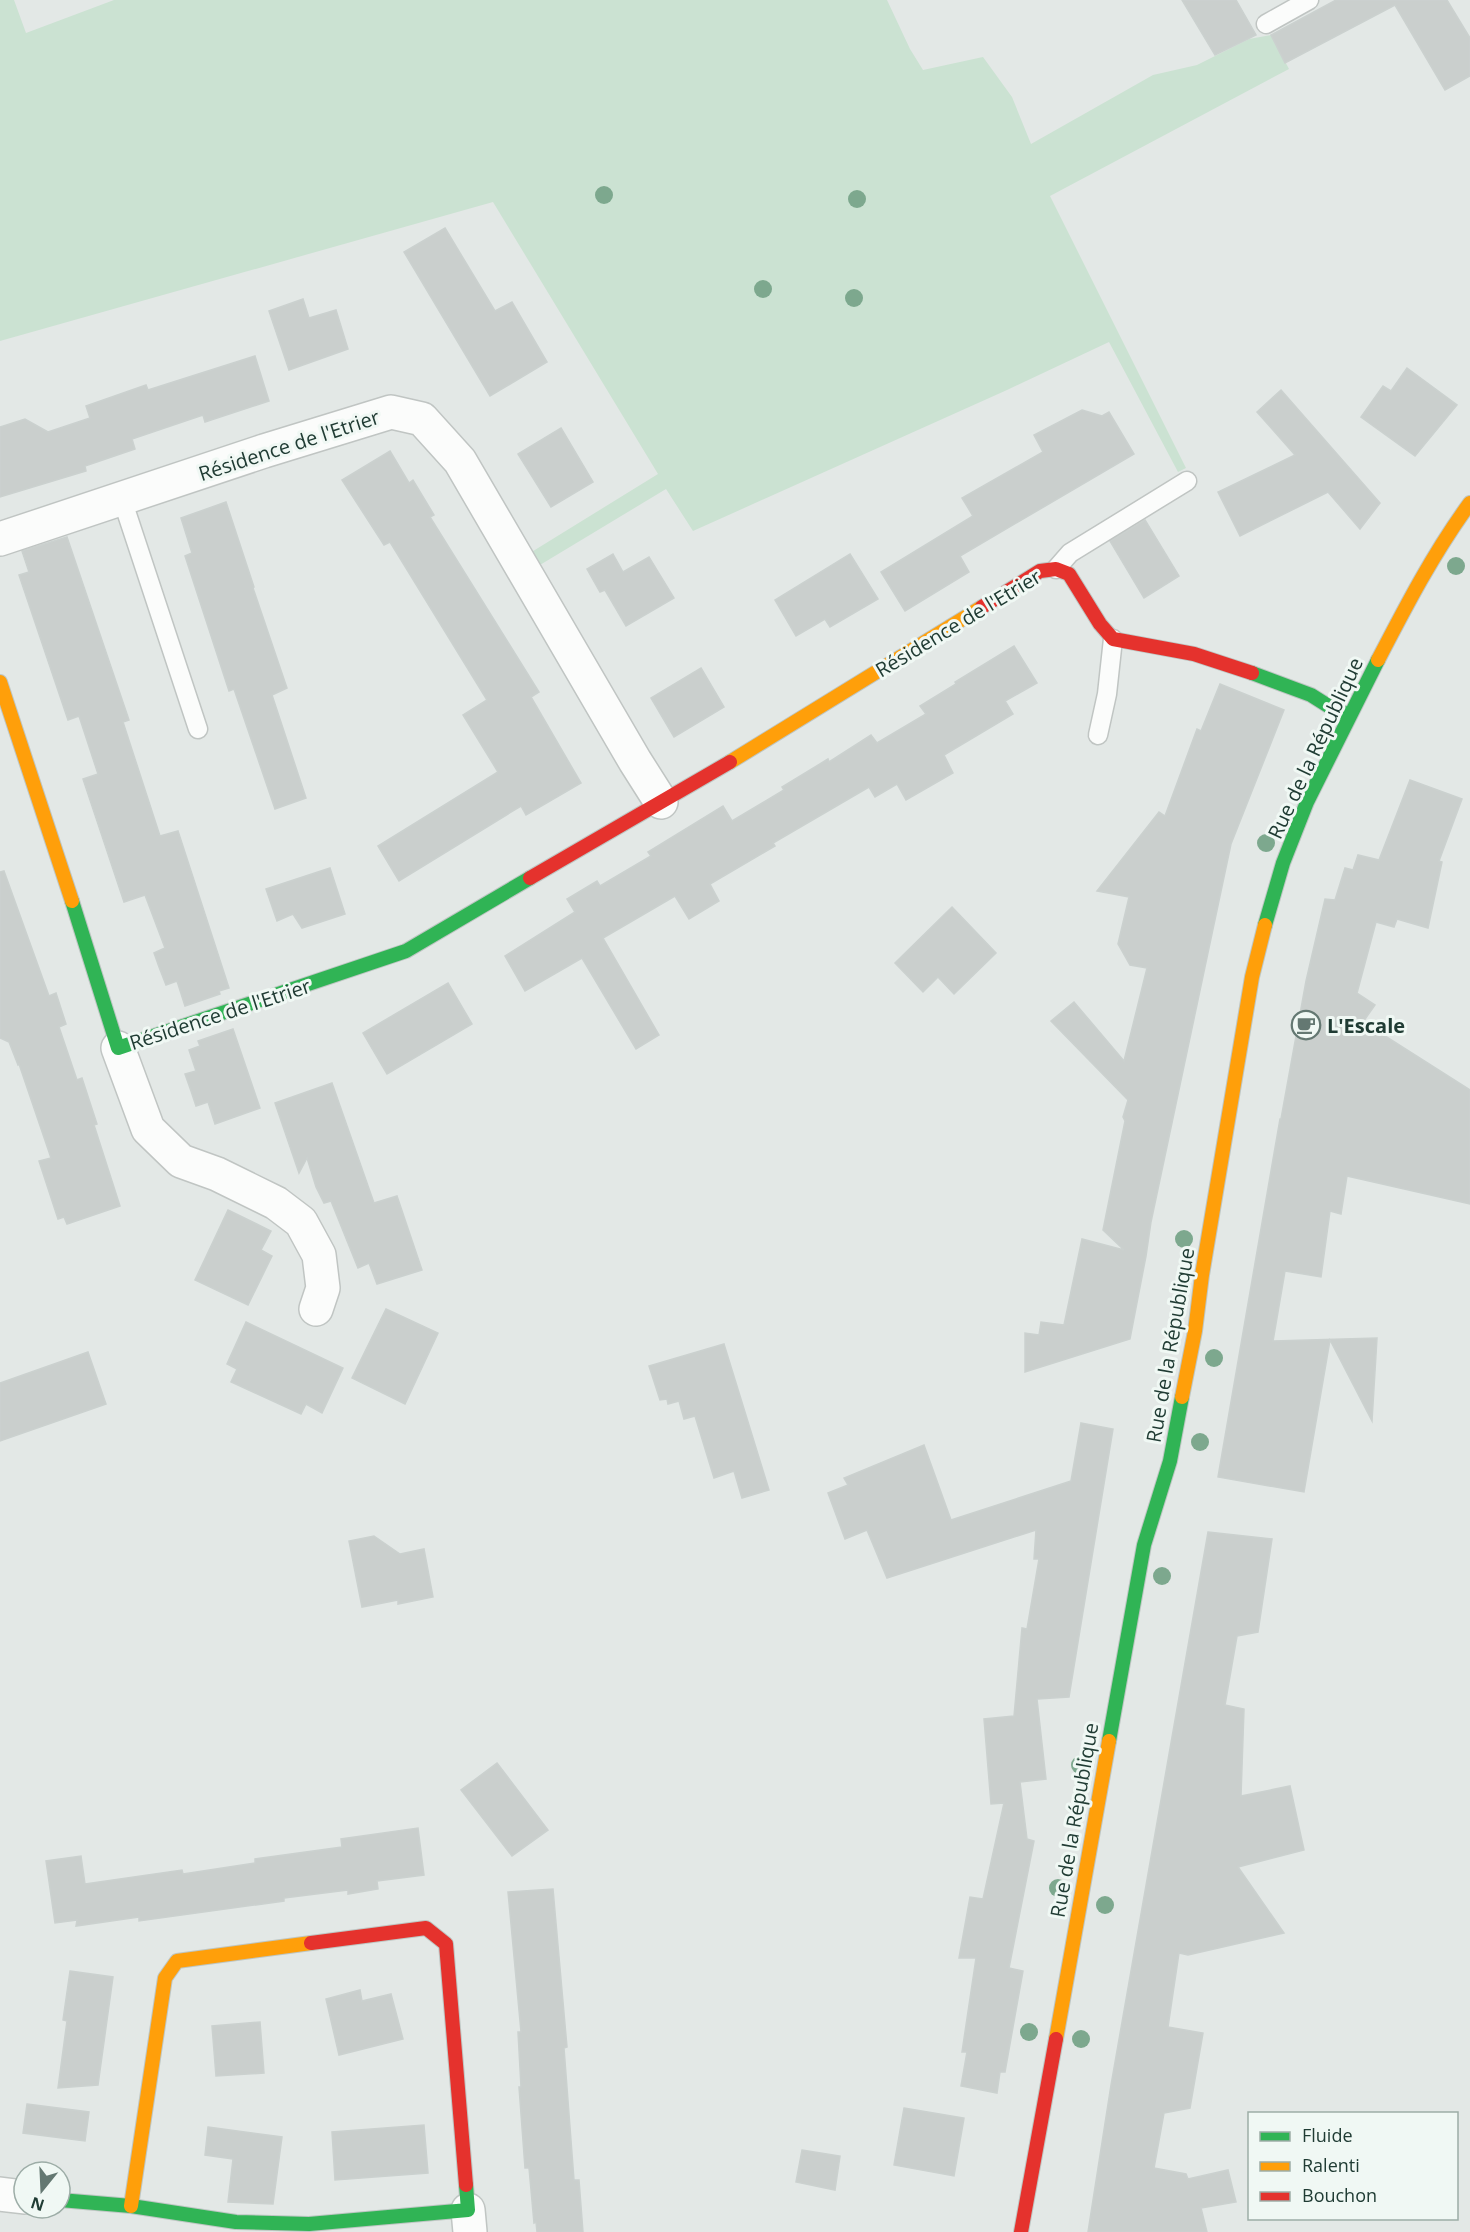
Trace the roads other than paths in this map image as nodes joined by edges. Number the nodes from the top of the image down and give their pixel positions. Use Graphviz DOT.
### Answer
graph roads {
  1 [pos="1309,0"];
  2 [pos="1266,24"];
  3 [pos="1187,481"];
  4 [pos="122,499"];
  5 [pos="1470,503"];
  6 [pos="0,539"];
  7 [pos="1056,568"];
  8 [pos="1113,639"];
  9 [pos="0,682"];
  10 [pos="1349,715"];
  11 [pos="198,729"];
  12 [pos="1098,735"];
  13 [pos="661,802"];
  14 [pos="118,1048"];
  15 [pos="316,1309"];
  16 [pos="72,2201"];
  17 [pos="131,2206"];
  18 [pos="469,2221"];
  19 [pos="1021,2232"];
  1 -- 2 [label="lane"];
  3 -- 7 [label="lane"];
  4 -- 6 [label="street, Résidence de l'Etrier"];
  4 -- 11 [label="lane"];
  4 -- 13 [label="street, Résidence de l'Etrier"];
  5 -- 10 [label="street, Rue de la République"];
  7 -- 8 [label="street, Résidence de l'Etrier"];
  7 -- 13 [label="street, Résidence de l'Etrier"];
  8 -- 10 [label="street"];
  8 -- 12 [label="lane"];
  9 -- 14 [label="street, Résidence de l'Etrier"];
  10 -- 19 [label="street, Rue de la République"];
  13 -- 14 [label="street, Résidence de l'Etrier"];
  14 -- 15 [label="street"];
  16 -- 17 [label="street"];
  17 -- 18 [label="street"];
  17 -- 18 [label="street"];
}
